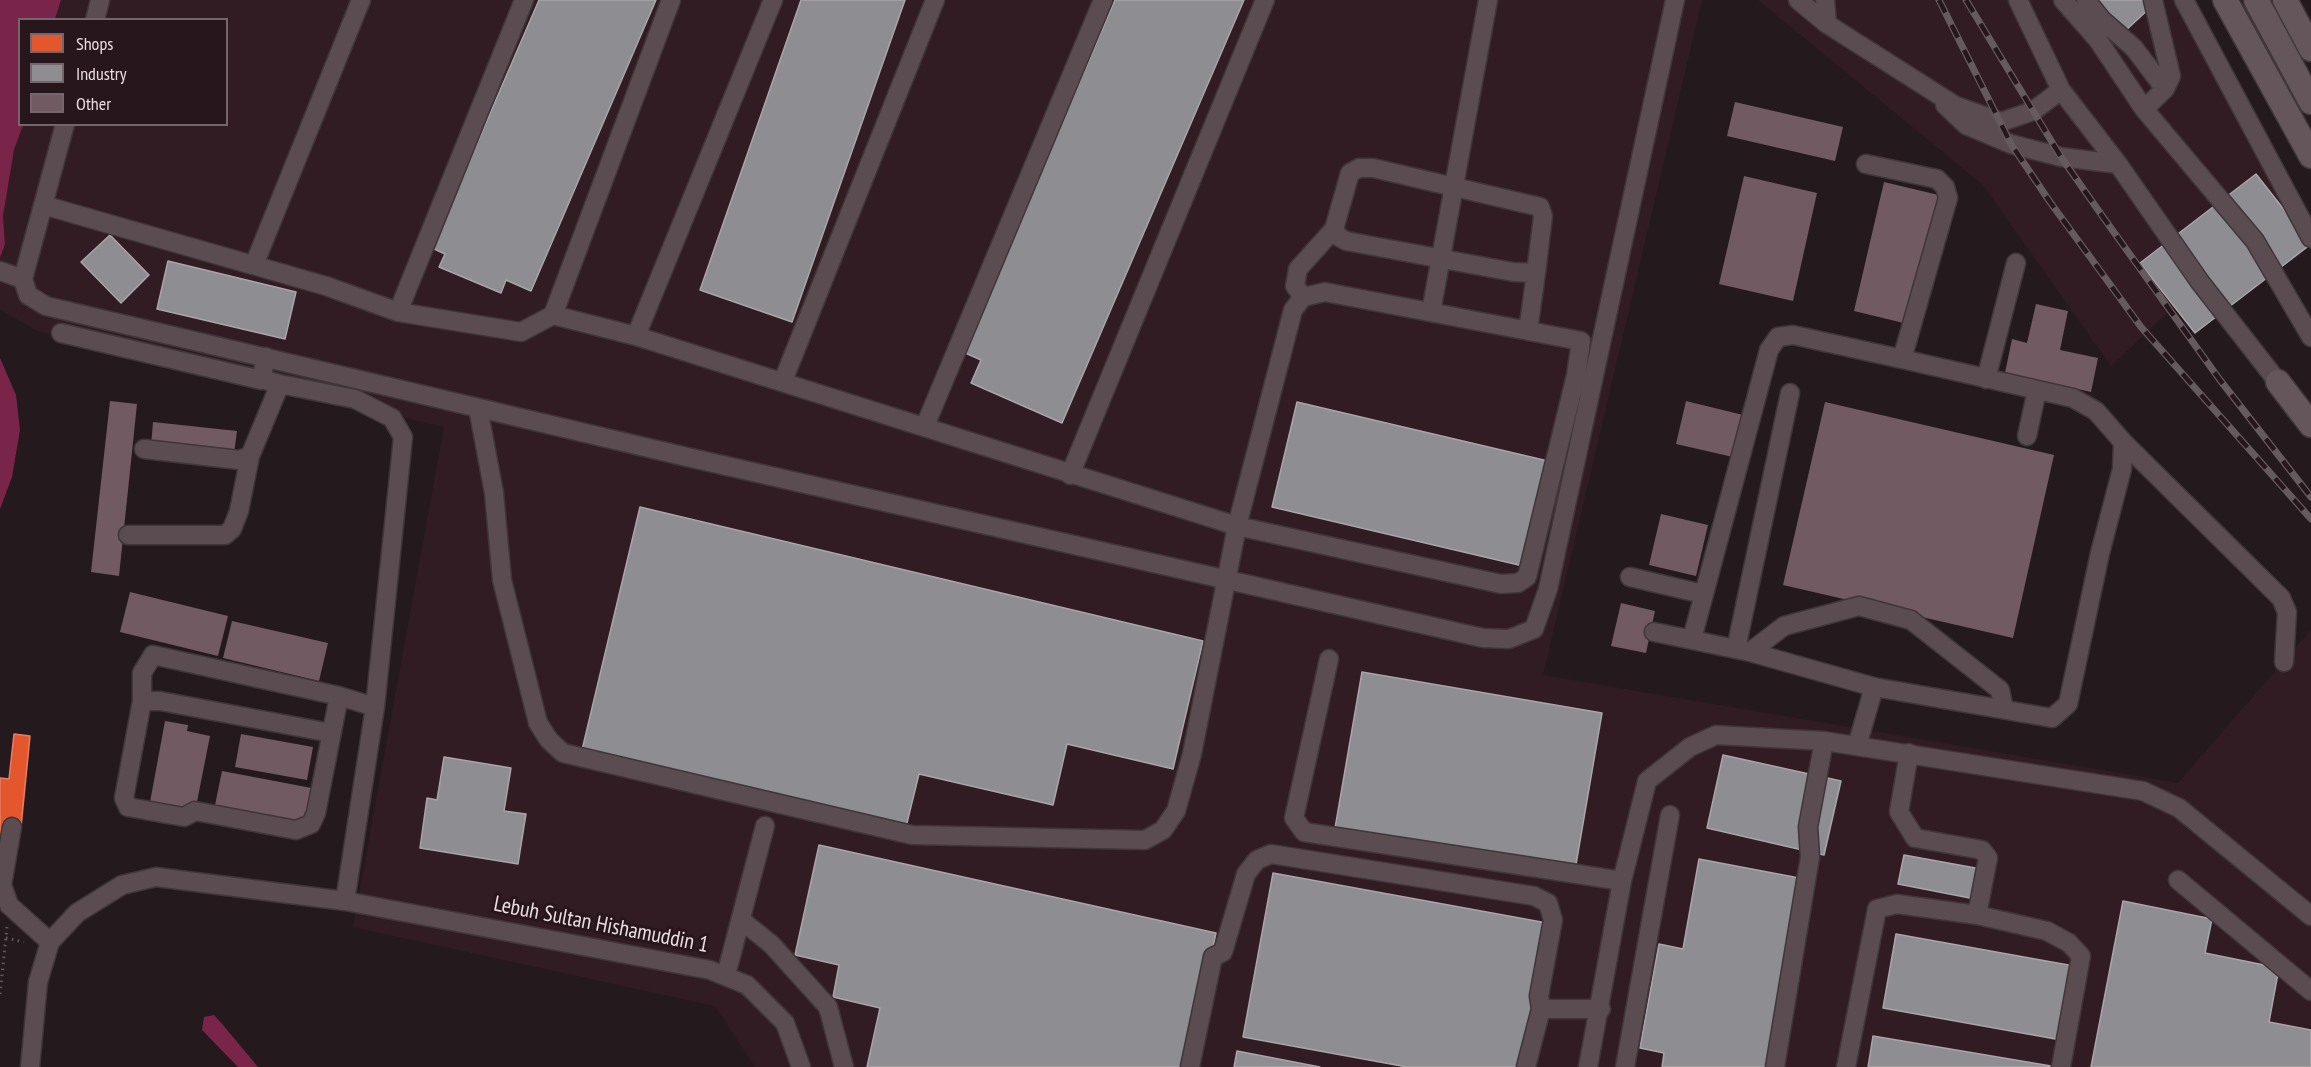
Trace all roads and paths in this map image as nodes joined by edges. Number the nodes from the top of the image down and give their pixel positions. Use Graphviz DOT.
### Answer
graph roads {
  1 [pos="100,0"];
  2 [pos="361,0"];
  3 [pos="524,0"];
  4 [pos="671,0"];
  5 [pos="773,0"];
  6 [pos="935,0"];
  7 [pos="1103,0"];
  8 [pos="1265,0"];
  9 [pos="1488,0"];
  10 [pos="1675,0"];
  11 [pos="1798,0"];
  12 [pos="1825,0"];
  13 [pos="2018,0"];
  14 [pos="2063,0"];
  15 [pos="2086,0"];
  16 [pos="2153,0"];
  17 [pos="2184,0"];
  18 [pos="2225,0"];
  19 [pos="2256,0"];
  20 [pos="2285,0"];
  21 [pos="95,18"];
  22 [pos="1827,24"];
  23 [pos="2311,49"];
  24 [pos="1927,87"];
  25 [pos="2165,89"];
  26 [pos="2061,90"];
  27 [pos="2311,102"];
  28 [pos="2144,109"];
  29 [pos="64,126"];
  30 [pos="2311,156"];
  31 [pos="1866,164"];
  32 [pos="2118,164"];
  33 [pos="1455,186"];
  34 [pos="43,205"];
  35 [pos="1334,230"];
  36 [pos="2311,237"];
  37 [pos="1441,258"];
  38 [pos="2016,263"];
  39 [pos="254,265"];
  40 [pos="0,271"];
  41 [pos="1536,273"];
  42 [pos="23,279"];
  43 [pos="1303,297"];
  44 [pos="398,312"];
  45 [pos="1431,312"];
  46 [pos="553,315"];
  47 [pos="1528,331"];
  48 [pos="60,333"];
  49 [pos="636,336"];
  50 [pos="2311,337"];
  51 [pos="266,357"];
  52 [pos="1902,359"];
  53 [pos="1986,379"];
  54 [pos="261,380"];
  55 [pos="783,381"];
  56 [pos="2278,382"];
  57 [pos="280,384"];
  58 [pos="2037,390"];
  59 [pos="1790,393"];
  60 [pos="478,408"];
  61 [pos="2311,424"];
  62 [pos="925,426"];
  63 [pos="2027,436"];
  64 [pos="2122,442"];
  65 [pos="144,449"];
  66 [pos="250,456"];
  67 [pos="1070,475"];
  68 [pos="1237,526"];
  69 [pos="128,534"];
  70 [pos="1630,577"];
  71 [pos="1228,579"];
  72 [pos="1703,594"];
  73 [pos="1654,632"];
  74 [pos="1692,639"];
  75 [pos="1743,650"];
  76 [pos="1329,659"];
  77 [pos="2283,662"];
  78 [pos="1874,687"];
  79 [pos="339,696"];
  80 [pos="142,701"];
  81 [pos="375,707"];
  82 [pos="2004,709"];
  83 [pos="331,733"];
  84 [pos="1824,741"];
  85 [pos="1857,746"];
  86 [pos="1909,753"];
  87 [pos="1670,815"];
  88 [pos="765,826"];
  89 [pos="12,827"];
  90 [pos="2178,880"];
  91 [pos="1622,881"];
  92 [pos="345,901"];
  93 [pos="9,905"];
  94 [pos="1977,915"];
  95 [pos="2311,916"];
  96 [pos="741,920"];
  97 [pos="50,942"];
  98 [pos="726,975"];
  99 [pos="2311,991"];
  100 [pos="0,994"];
  101 [pos="1541,1009"];
  102 [pos="1601,1009"];
  103 [pos="30,1067"];
  104 [pos="801,1067"];
  105 [pos="844,1067"];
  106 [pos="1191,1067"];
  107 [pos="1526,1067"];
  108 [pos="1588,1067"];
  109 [pos="1624,1067"];
  110 [pos="1775,1067"];
  111 [pos="1846,1067"];
  112 [pos="2061,1067"];
  1 -- 21 [label="street"];
  2 -- 39 [label="street"];
  3 -- 44 [label="street"];
  4 -- 46 [label="street"];
  5 -- 49 [label="street"];
  6 -- 55 [label="street"];
  7 -- 62 [label="street"];
  8 -- 67 [label="street"];
  9 -- 33 [label="street"];
  10 -- 71 [label="street"];
  11 -- 22 [label="street"];
  12 -- 22 [label="street"];
  13 -- 26 [label="street"];
  14 -- 28 [label="street"];
  15 -- 25 [label="street"];
  16 -- 25 [label="street"];
  17 -- 36 [label="street"];
  18 -- 30 [label="main road"];
  19 -- 27 [label="main road"];
  20 -- 23 [label="main road"];
  22 -- 24 [label="street"];
  24 -- 26 [label="street"];
  24 -- 32 [label="street"];
  25 -- 28 [label="street"];
  26 -- 32 [label="street"];
  28 -- 50 [label="street"];
  29 -- 34 [label="street"];
  31 -- 52 [label="street"];
  32 -- 56 [label="street"];
  33 -- 35 [label="street"];
  33 -- 37 [label="street"];
  33 -- 41 [label="street"];
  34 -- 39 [label="street"];
  34 -- 42 [label="street"];
  35 -- 37 [label="street"];
  35 -- 43 [label="street"];
  37 -- 41 [label="street"];
  37 -- 45 [label="street"];
  38 -- 53 [label="street"];
  39 -- 44 [label="street"];
  40 -- 42 [label="street"];
  41 -- 47 [label="street"];
  42 -- 51 [label="street"];
  43 -- 45 [label="street"];
  43 -- 68 [label="street"];
  44 -- 46 [label="street"];
  45 -- 47 [label="street"];
  46 -- 49 [label="street"];
  47 -- 68 [label="street"];
  48 -- 54 [label="street"];
  49 -- 55 [label="street"];
  51 -- 54 [label="street"];
  51 -- 60 [label="street"];
  52 -- 53 [label="street"];
  52 -- 72 [label="street"];
  53 -- 58 [label="street"];
  54 -- 57 [label="street"];
  55 -- 62 [label="street"];
  56 -- 61 [label="main road"];
  57 -- 66 [label="street"];
  57 -- 81 [label="street"];
  58 -- 63 [label="street"];
  58 -- 64 [label="street"];
  59 -- 75 [label="street"];
  60 -- 71 [label="street"];
  60 -- 71 [label="street"];
  62 -- 67 [label="street"];
  64 -- 77 [label="street"];
  64 -- 82 [label="street"];
  65 -- 66 [label="street"];
  66 -- 69 [label="street"];
  67 -- 68 [label="street"];
  68 -- 71 [label="street"];
  70 -- 72 [label="street"];
  72 -- 74 [label="street"];
  73 -- 74 [label="street"];
  74 -- 75 [label="street"];
  75 -- 78 [label="street"];
  75 -- 82 [label="street"];
  76 -- 91 [label="street"];
  78 -- 82 [label="street"];
  78 -- 85 [label="street"];
  79 -- 80 [label="street"];
  79 -- 81 [label="street"];
  79 -- 83 [label="street"];
  80 -- 83 [label="street"];
  80 -- 83 [label="street"];
  81 -- 92 [label="street"];
  84 -- 85 [label="street"];
  84 -- 91 [label="street"];
  84 -- 110 [label="street"];
  85 -- 86 [label="street"];
  86 -- 94 [label="street"];
  86 -- 95 [label="street"];
  87 -- 109 [label="street"];
  88 -- 96 [label="street"];
  89 -- 93 [label="street"];
  90 -- 99 [label="street"];
  91 -- 102 [label="street"];
  92 -- 97 [label="street, Lebuh Sultan Hishamuddin 1"];
  92 -- 98 [label="street, Lebuh Sultan Hishamuddin 1"];
  93 -- 97 [label="street"];
  93 -- 100 [label="path"];
  94 -- 111 [label="street"];
  94 -- 112 [label="street"];
  96 -- 98 [label="street"];
  96 -- 105 [label="street"];
  97 -- 103 [label="street"];
  98 -- 104 [label="street, Lebuh Sultan Hishamuddin 1"];
  101 -- 102 [label="street"];
  101 -- 106 [label="street"];
  101 -- 107 [label="street"];
  102 -- 108 [label="street"];
}
